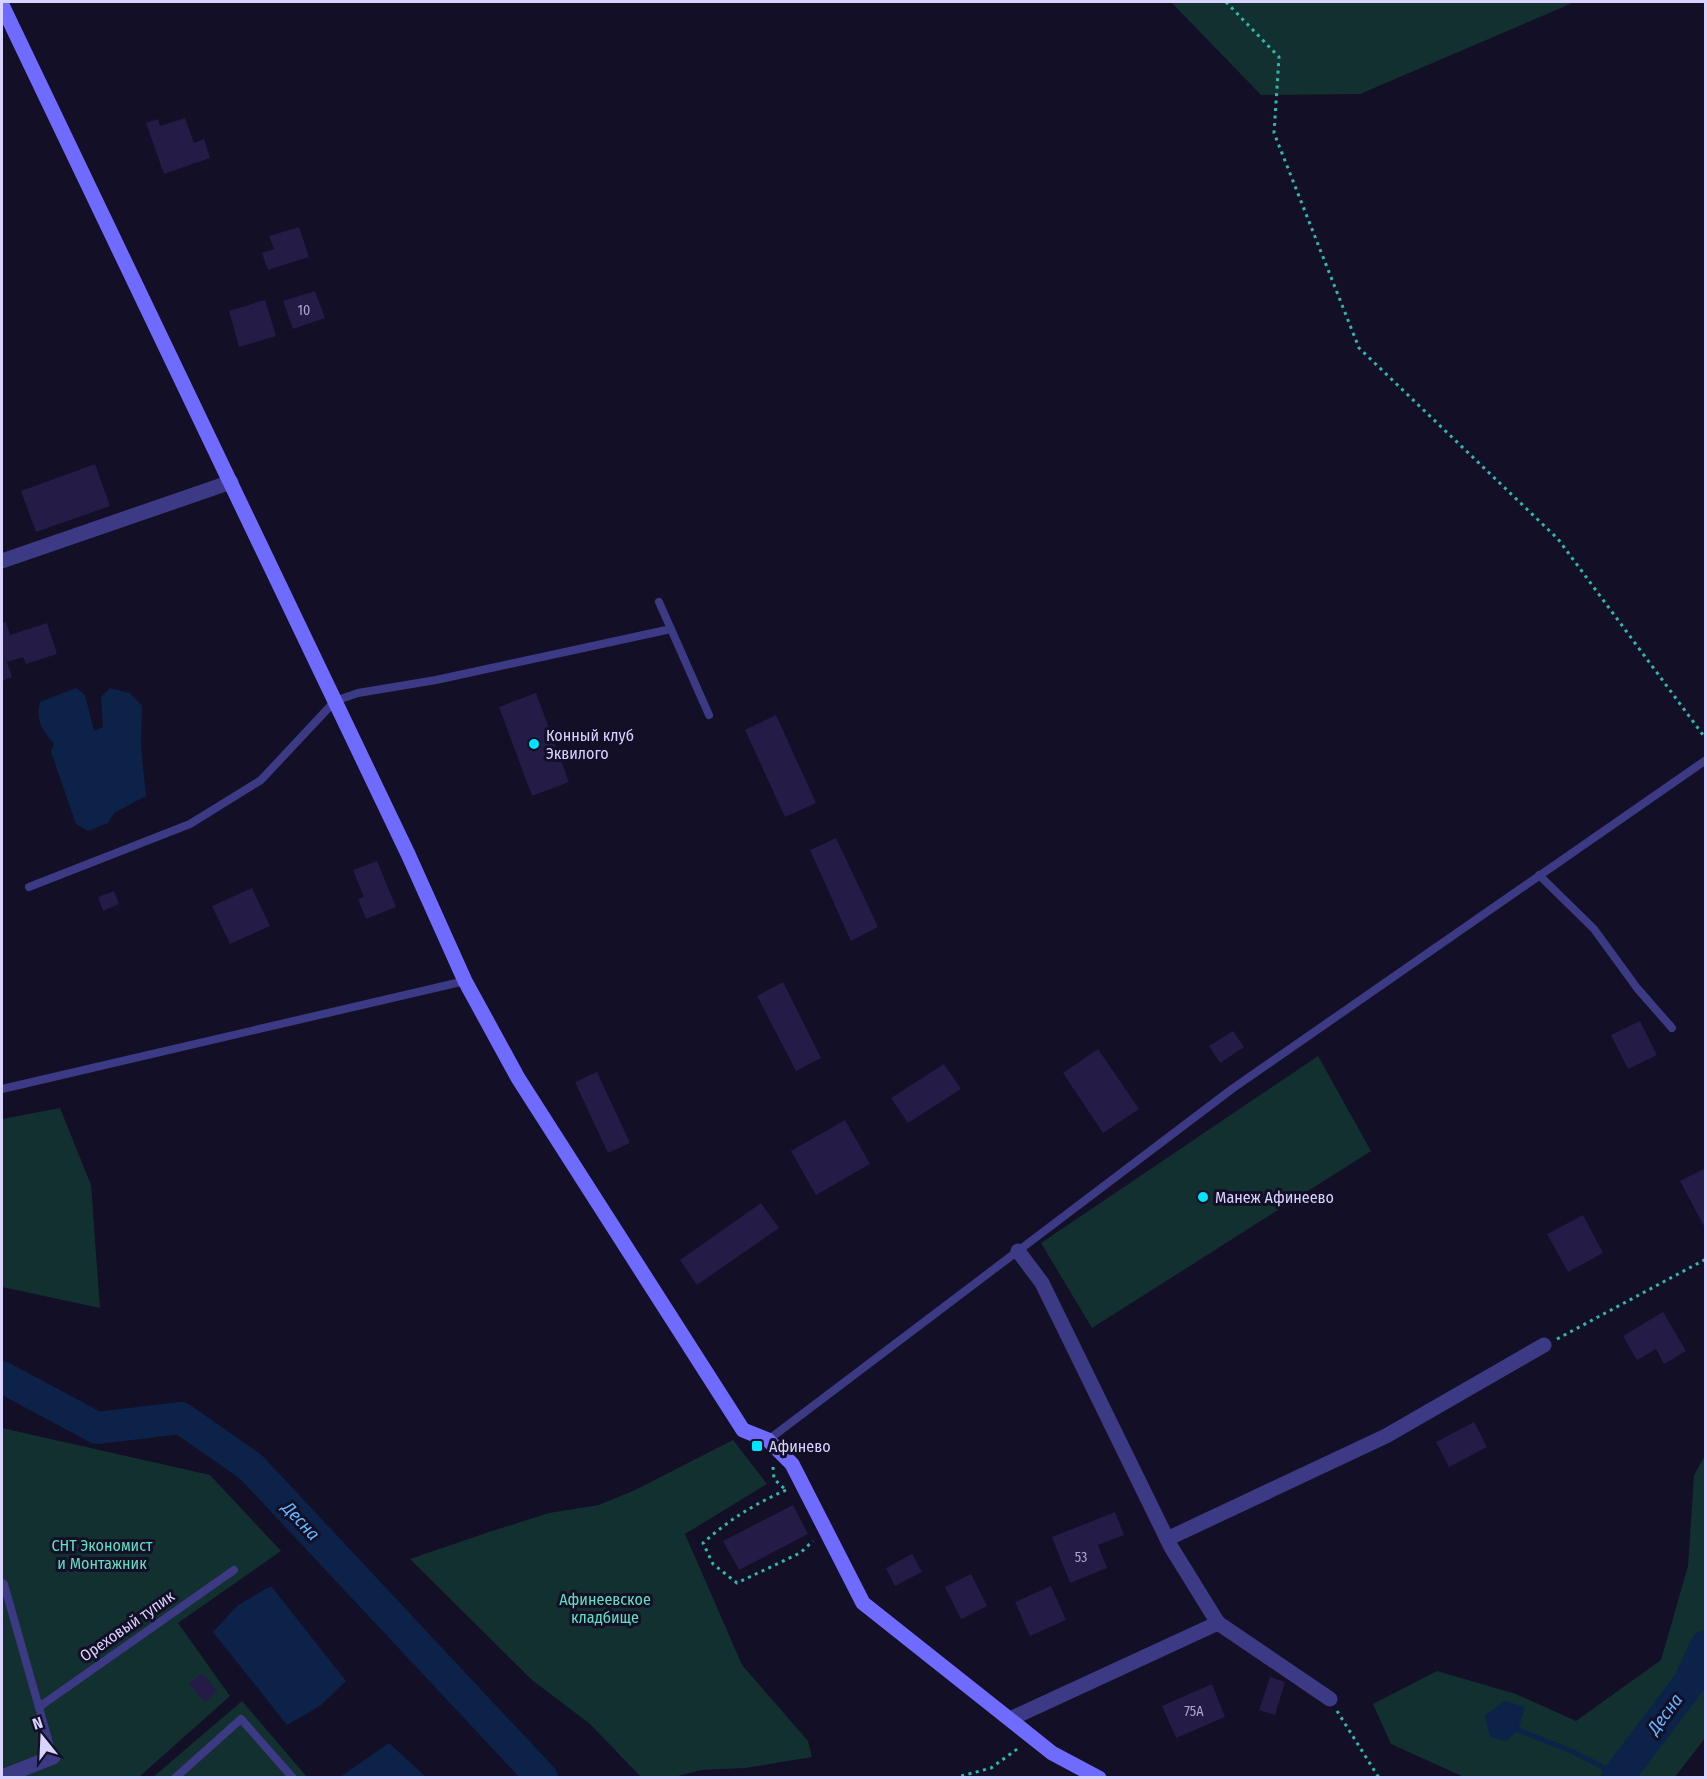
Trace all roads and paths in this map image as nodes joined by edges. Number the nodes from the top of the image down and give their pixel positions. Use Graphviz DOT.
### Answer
graph roads {
  1 [pos="1226,2"];
  2 [pos="2,5"];
  3 [pos="231,482"];
  4 [pos="2,561"];
  5 [pos="659,602"];
  6 [pos="671,629"];
  7 [pos="335,701"];
  8 [pos="709,715"];
  9 [pos="1706,738"];
  10 [pos="1706,760"];
  11 [pos="1539,875"];
  12 [pos="29,887"];
  13 [pos="465,981"];
  14 [pos="1672,1028"];
  15 [pos="2,1089"];
  16 [pos="1018,1251"];
  17 [pos="1705,1260"];
  18 [pos="1544,1346"];
  19 [pos="773,1445"];
  20 [pos="786,1490"];
  21 [pos="790,1494"];
  22 [pos="813,1531"];
  23 [pos="1167,1539"];
  24 [pos="234,1570"];
  25 [pos="2,1583"];
  26 [pos="1218,1623"];
  27 [pos="1329,1699"];
  28 [pos="39,1707"];
  29 [pos="1010,1719"];
  30 [pos="1034,1738"];
  31 [pos="53,1757"];
  32 [pos="2,1778"];
  33 [pos="175,1778"];
  34 [pos="294,1778"];
  35 [pos="954,1778"];
  36 [pos="1099,1778"];
  37 [pos="1379,1778"];
  1 -- 9 [label="path"];
  2 -- 3 [label="street"];
  3 -- 4 [label="street"];
  3 -- 7 [label="street"];
  5 -- 6 [label="lane"];
  6 -- 7 [label="lane"];
  6 -- 8 [label="lane"];
  7 -- 12 [label="lane"];
  7 -- 13 [label="street"];
  10 -- 11 [label="lane"];
  11 -- 14 [label="lane"];
  11 -- 16 [label="lane"];
  13 -- 15 [label="lane"];
  13 -- 19 [label="street"];
  16 -- 19 [label="lane"];
  16 -- 23 [label="street"];
  17 -- 18 [label="path"];
  18 -- 23 [label="street"];
  19 -- 20 [label="path"];
  19 -- 29 [label="street"];
  20 -- 21 [label="path"];
  20 -- 22 [label="path"];
  23 -- 26 [label="street"];
  24 -- 28 [label="lane, Ореховый тупик"];
  25 -- 28 [label="lane"];
  26 -- 27 [label="street"];
  26 -- 29 [label="street"];
  27 -- 37 [label="path"];
  28 -- 31 [label="lane"];
  29 -- 30 [label="street"];
  30 -- 35 [label="path"];
  30 -- 36 [label="street"];
  31 -- 32 [label="street"];
  33 -- 34 [label="lane"];
}
